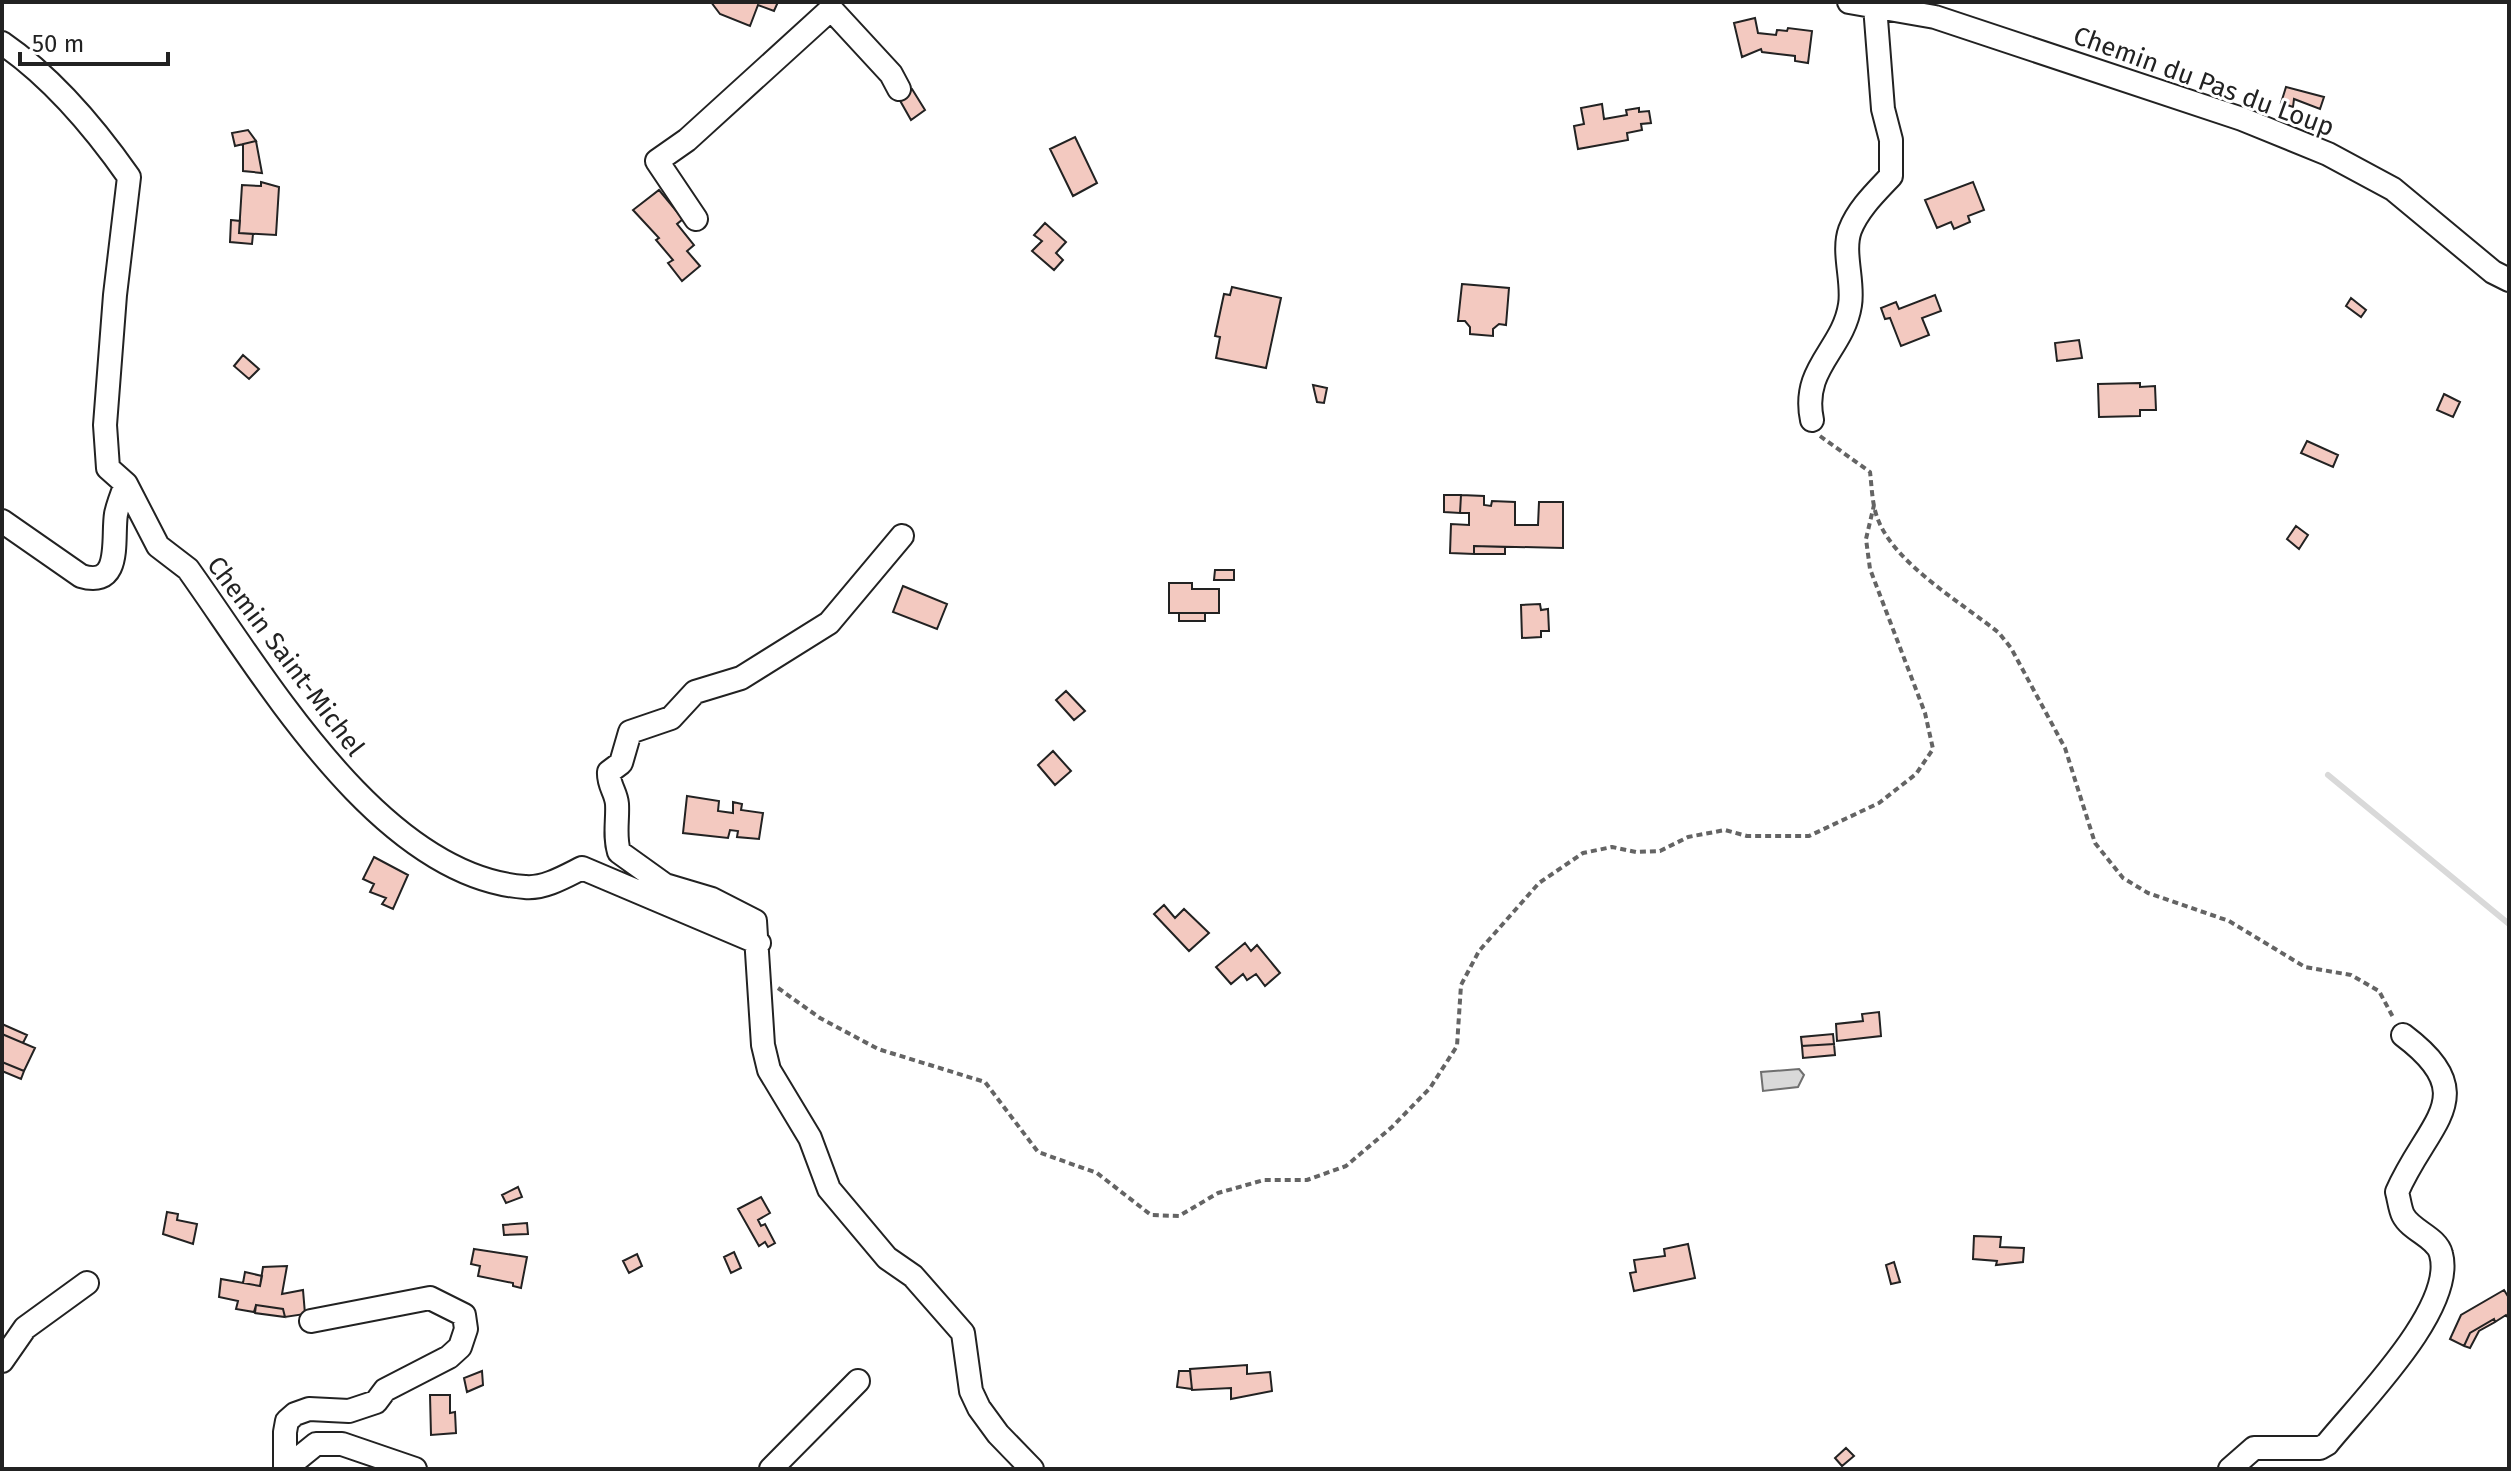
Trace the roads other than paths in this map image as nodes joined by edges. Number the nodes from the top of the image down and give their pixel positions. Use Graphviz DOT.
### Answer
graph roads {
  1 [pos="1849,2"];
  2 [pos="832,4"];
  3 [pos="1875,6"];
  4 [pos="2,43"];
  5 [pos="899,89"];
  6 [pos="696,219"];
  7 [pos="2509,280"];
  8 [pos="1812,420"];
  9 [pos="126,484"];
  10 [pos="2,521"];
  11 [pos="902,536"];
  12 [pos="759,943"];
  13 [pos="2403,1035"];
  14 [pos="87,1283"];
  15 [pos="311,1321"];
  16 [pos="2,1361"];
  17 [pos="858,1381"];
  18 [pos="285,1469"];
  19 [pos="415,1469"];
  20 [pos="771,1469"];
  21 [pos="1032,1469"];
  22 [pos="2230,1469"];
  1 -- 3 [label="street, Chemin du Pas du Loup"];
  2 -- 5 [label="street"];
  2 -- 6 [label="street"];
  3 -- 7 [label="street, Chemin du Pas du Loup"];
  3 -- 8 [label="street"];
  4 -- 9 [label="street, Chemin Saint-Michel"];
  9 -- 10 [label="street"];
  9 -- 12 [label="street, Chemin Saint-Michel"];
  11 -- 12 [label="street"];
  12 -- 21 [label="street"];
  13 -- 22 [label="street"];
  14 -- 16 [label="street"];
  15 -- 18 [label="street"];
  17 -- 20 [label="street"];
  18 -- 19 [label="street"];
}
